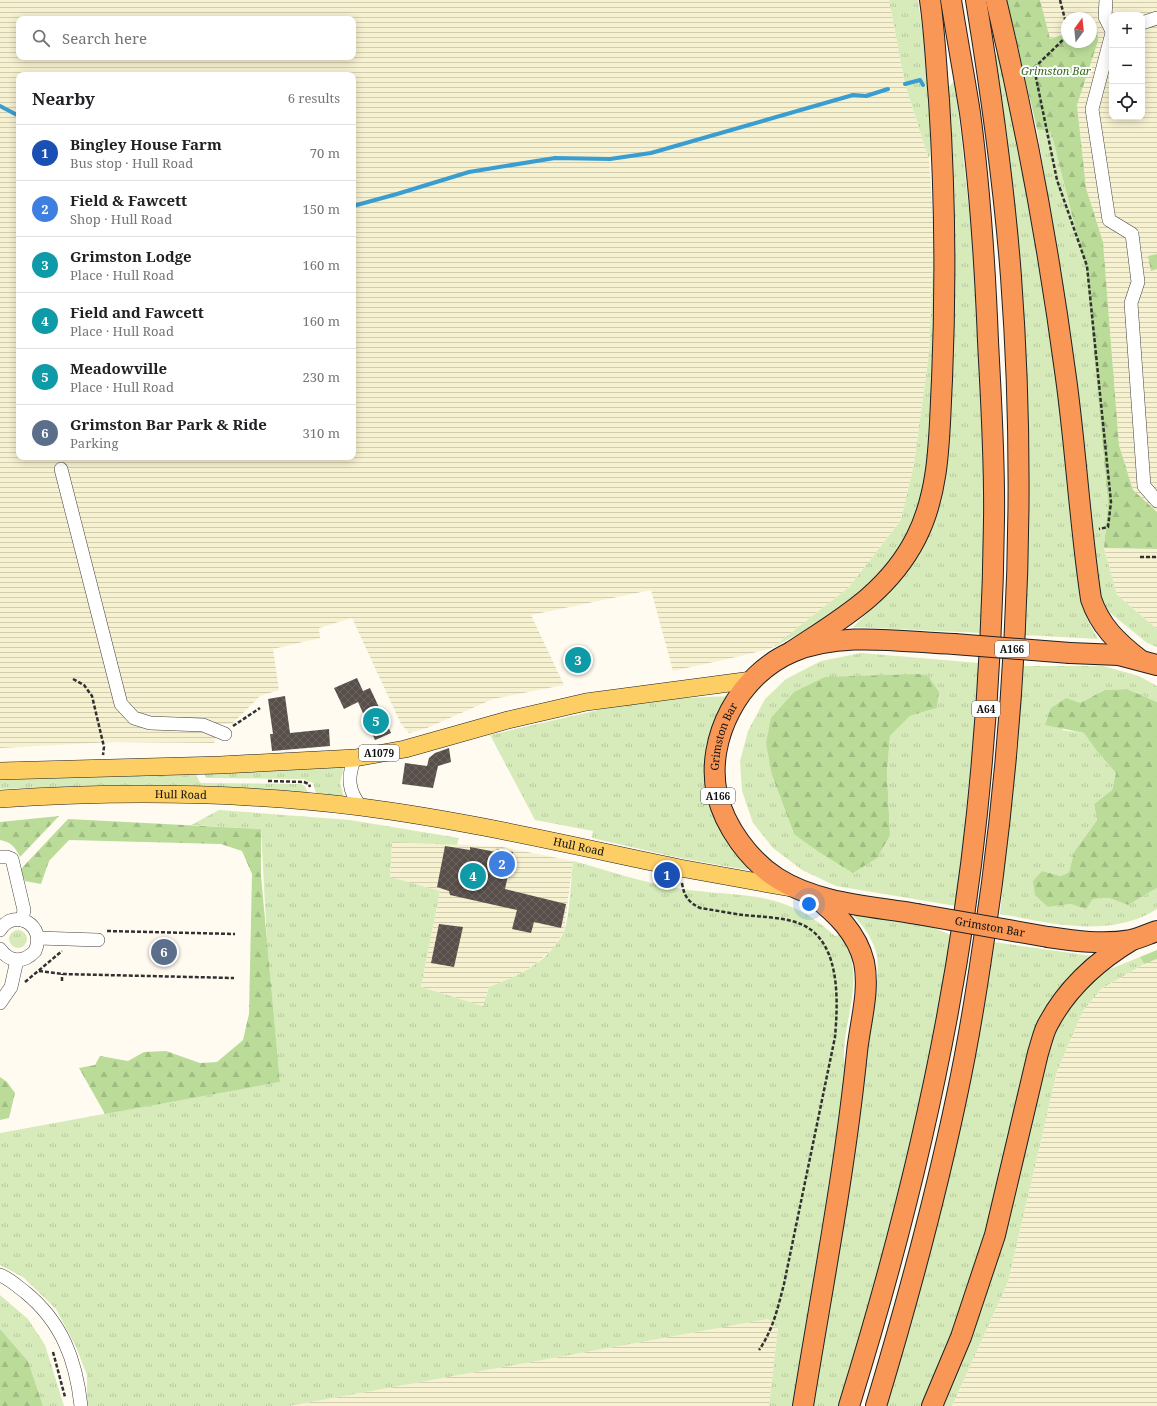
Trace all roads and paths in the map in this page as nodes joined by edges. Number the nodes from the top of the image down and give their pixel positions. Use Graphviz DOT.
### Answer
graph roads {
  1 [pos="930,0"];
  2 [pos="951,0"];
  3 [pos="976,0"];
  4 [pos="996,0"];
  5 [pos="1060,0"];
  6 [pos="1106,0"];
  7 [pos="1063,12"];
  8 [pos="1157,18"];
  9 [pos="1145,21"];
  10 [pos="1109,26"];
  11 [pos="1061,42"];
  12 [pos="1109,44"];
  13 [pos="61,468"];
  14 [pos="1157,501"];
  15 [pos="1082,532"];
  16 [pos="1140,557"];
  17 [pos="1157,557"];
  18 [pos="791,652"];
  19 [pos="1148,662"];
  20 [pos="73,679"];
  21 [pos="752,680"];
  22 [pos="225,734"];
  23 [pos="355,758"];
  24 [pos="101,760"];
  25 [pos="0,771"];
  26 [pos="0,799"];
  27 [pos="361,807"];
  28 [pos="0,857"];
  29 [pos="682,868"];
  30 [pos="804,892"];
  31 [pos="22,920"];
  32 [pos="0,930"];
  33 [pos="1157,931"];
  34 [pos="235,934"];
  35 [pos="101,935"];
  36 [pos="38,938"];
  37 [pos="1132,940"];
  38 [pos="0,950"];
  39 [pos="16,960"];
  40 [pos="39,971"];
  41 [pos="62,974"];
  42 [pos="234,978"];
  43 [pos="62,981"];
  44 [pos="0,1003"];
  45 [pos="0,1275"];
  46 [pos="52,1349"];
  47 [pos="759,1350"];
  48 [pos="65,1398"];
  49 [pos="80,1406"];
  50 [pos="803,1406"];
  51 [pos="849,1406"];
  52 [pos="876,1406"];
  53 [pos="932,1406"];
  1 -- 18 [label="highway"];
  2 -- 51 [label="highway, A64"];
  3 -- 52 [label="highway, A64"];
  4 -- 15 [label="highway"];
  5 -- 7 [label="path"];
  6 -- 10 [label="street"];
  8 -- 9 [label="street"];
  11 -- 15 [label="path"];
  12 -- 14 [label="street"];
  13 -- 22 [label="street"];
  15 -- 19 [label="highway"];
  16 -- 17 [label="path"];
  18 -- 19 [label="highway, Grimston Bar / A166, bridge"];
  18 -- 21 [label="highway, Grimston Bar / A166"];
  20 -- 24 [label="path"];
  21 -- 23 [label="main road, A1079"];
  21 -- 30 [label="highway, Grimston Bar / A166"];
  23 -- 24 [label="main road, A1079"];
  23 -- 27 [label="street"];
  24 -- 25 [label="main road, A1079"];
  26 -- 27 [label="main road, Hull Road"];
  27 -- 29 [label="main road, Hull Road"];
  28 -- 31 [label="street"];
  29 -- 30 [label="main road, Hull Road"];
  29 -- 47 [label="path"];
  30 -- 37 [label="highway, Grimston Bar / A166, bridge"];
  30 -- 50 [label="highway"];
  31 -- 32 [label="street"];
  31 -- 36 [label="street"];
  33 -- 37 [label="highway, Grimston Bar / A166"];
  34 -- 35 [label="path"];
  35 -- 36 [label="street"];
  36 -- 39 [label="street"];
  37 -- 53 [label="highway"];
  38 -- 39 [label="street"];
  39 -- 44 [label="street"];
  40 -- 41 [label="path"];
  41 -- 42 [label="path"];
  41 -- 43 [label="path"];
  45 -- 49 [label="street"];
  46 -- 48 [label="path"];
}
